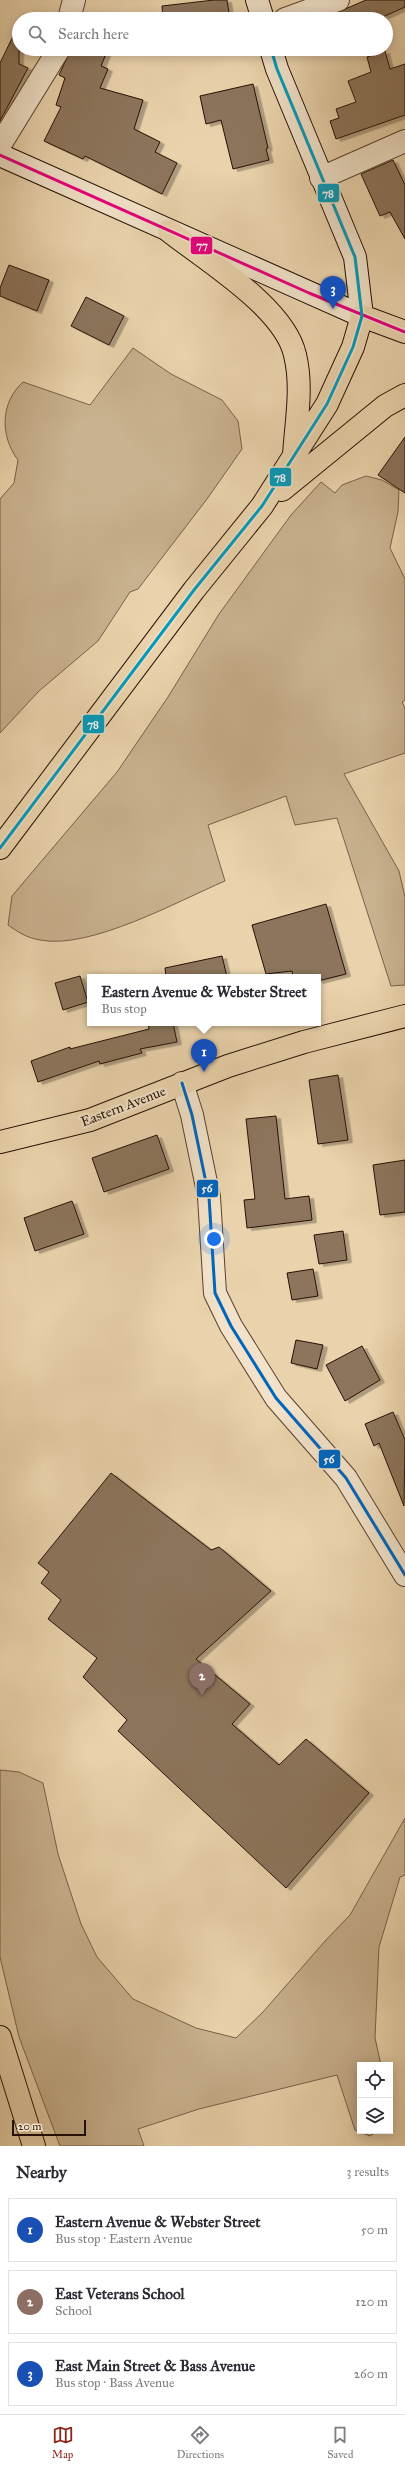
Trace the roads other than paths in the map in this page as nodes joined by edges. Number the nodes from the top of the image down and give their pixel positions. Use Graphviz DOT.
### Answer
graph roads {
  1 [pos="74,0"];
  2 [pos="257,0"];
  3 [pos="338,0"];
  4 [pos="71,12"];
  5 [pos="261,12"];
  6 [pos="305,12"];
  7 [pos="55,56"];
  8 [pos="273,56"];
  9 [pos="405,141"];
  10 [pos="0,145"];
  11 [pos="0,155"];
  12 [pos="321,178"];
  13 [pos="169,231"];
  14 [pos="362,316"];
  15 [pos="405,332"];
  16 [pos="405,395"];
  17 [pos="294,459"];
  18 [pos="262,506"];
  19 [pos="0,848"];
  20 [pos="405,1016"];
  21 [pos="182,1083"];
  22 [pos="0,1142"];
  23 [pos="405,1575"];
  24 [pos="0,2037"];
  25 [pos="34,2146"];
  1 -- 4 [label="street"];
  2 -- 5 [label="street"];
  3 -- 6 [label="street"];
  7 -- 10 [label="street"];
  8 -- 12 [label="street"];
  9 -- 12 [label="street"];
  11 -- 13 [label="street"];
  12 -- 14 [label="street"];
  13 -- 14 [label="street"];
  13 -- 17 [label="main road"];
  14 -- 15 [label="main road"];
  14 -- 17 [label="main road"];
  16 -- 18 [label="main road"];
  17 -- 18 [label="main road"];
  18 -- 19 [label="main road"];
  20 -- 21 [label="main road, Eastern Avenue"];
  21 -- 22 [label="main road, Eastern Avenue"];
  21 -- 23 [label="street"];
  24 -- 25 [label="main road"];
}
